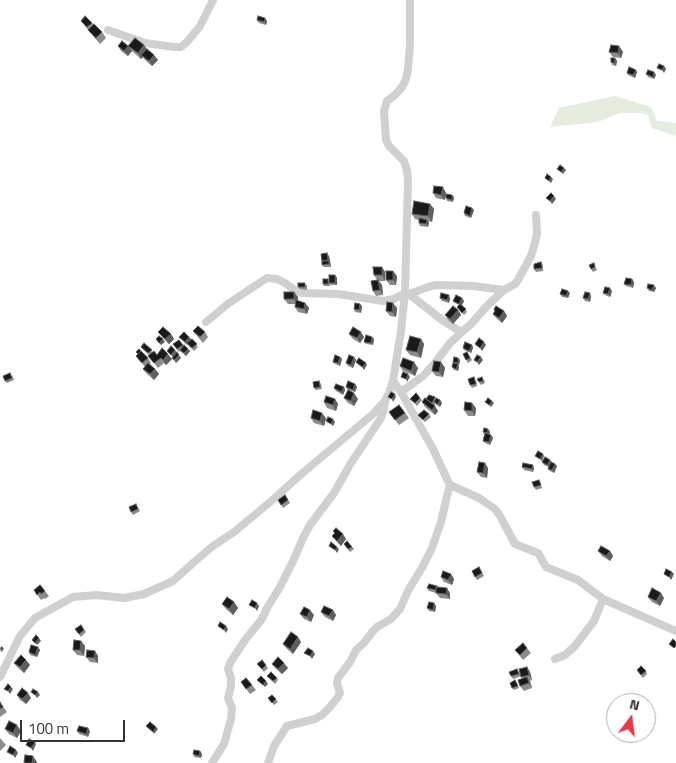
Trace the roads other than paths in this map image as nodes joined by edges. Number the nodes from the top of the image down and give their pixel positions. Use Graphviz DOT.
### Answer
graph roads {
  1 [pos="213,0"];
  2 [pos="410,0"];
  3 [pos="108,30"];
  4 [pos="536,215"];
  5 [pos="504,290"];
  6 [pos="407,294"];
  7 [pos="206,322"];
  8 [pos="461,332"];
  9 [pos="394,381"];
  10 [pos="401,392"];
  11 [pos="385,401"];
  12 [pos="450,485"];
  13 [pos="604,598"];
  14 [pos="676,630"];
  15 [pos="555,659"];
  16 [pos="0,677"];
  17 [pos="212,763"];
  18 [pos="268,763"];
  1 -- 3 [label="street"];
  2 -- 6 [label="street"];
  4 -- 5 [label="street"];
  5 -- 6 [label="street"];
  5 -- 8 [label="street"];
  6 -- 7 [label="street"];
  6 -- 8 [label="street"];
  6 -- 9 [label="street"];
  8 -- 10 [label="street"];
  9 -- 10 [label="street"];
  9 -- 11 [label="street"];
  10 -- 12 [label="street"];
  11 -- 16 [label="street"];
  11 -- 17 [label="street"];
  12 -- 13 [label="street"];
  12 -- 18 [label="street"];
  13 -- 14 [label="street"];
  13 -- 15 [label="street"];
}
